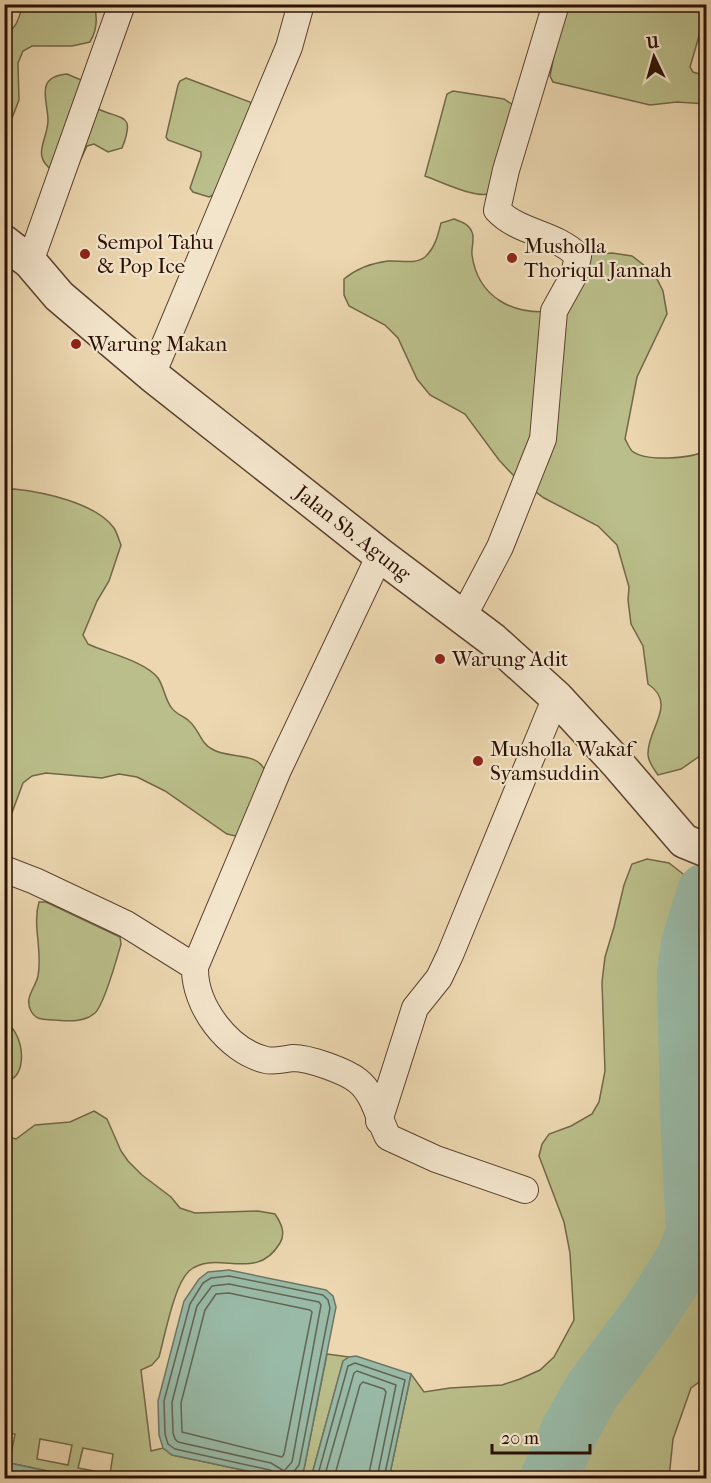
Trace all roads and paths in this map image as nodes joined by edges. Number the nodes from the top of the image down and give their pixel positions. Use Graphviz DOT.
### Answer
graph roads {
  1 [pos="122,4"];
  2 [pos="302,4"];
  3 [pos="556,4"];
  4 [pos="4,242"];
  5 [pos="30,262"];
  6 [pos="152,375"];
  7 [pos="380,555"];
  8 [pos="463,617"];
  9 [pos="556,697"];
  10 [pos="695,846"];
  11 [pos="4,870"];
  12 [pos="195,967"];
  13 [pos="379,1121"];
  14 [pos="525,1190"];
  1 -- 5 [label="street"];
  2 -- 6 [label="street"];
  3 -- 8 [label="street"];
  4 -- 5 [label="street, Jalan Sb. Agung"];
  5 -- 6 [label="street, Jalan Sb. Agung"];
  6 -- 7 [label="street, Jalan Sb. Agung"];
  7 -- 8 [label="street, Jalan Sb. Agung"];
  7 -- 12 [label="street"];
  8 -- 9 [label="street, Jalan Sb. Agung"];
  9 -- 10 [label="street, Jalan Sb. Agung"];
  9 -- 13 [label="street"];
  11 -- 12 [label="street"];
  12 -- 13 [label="street"];
  13 -- 14 [label="street"];
}
